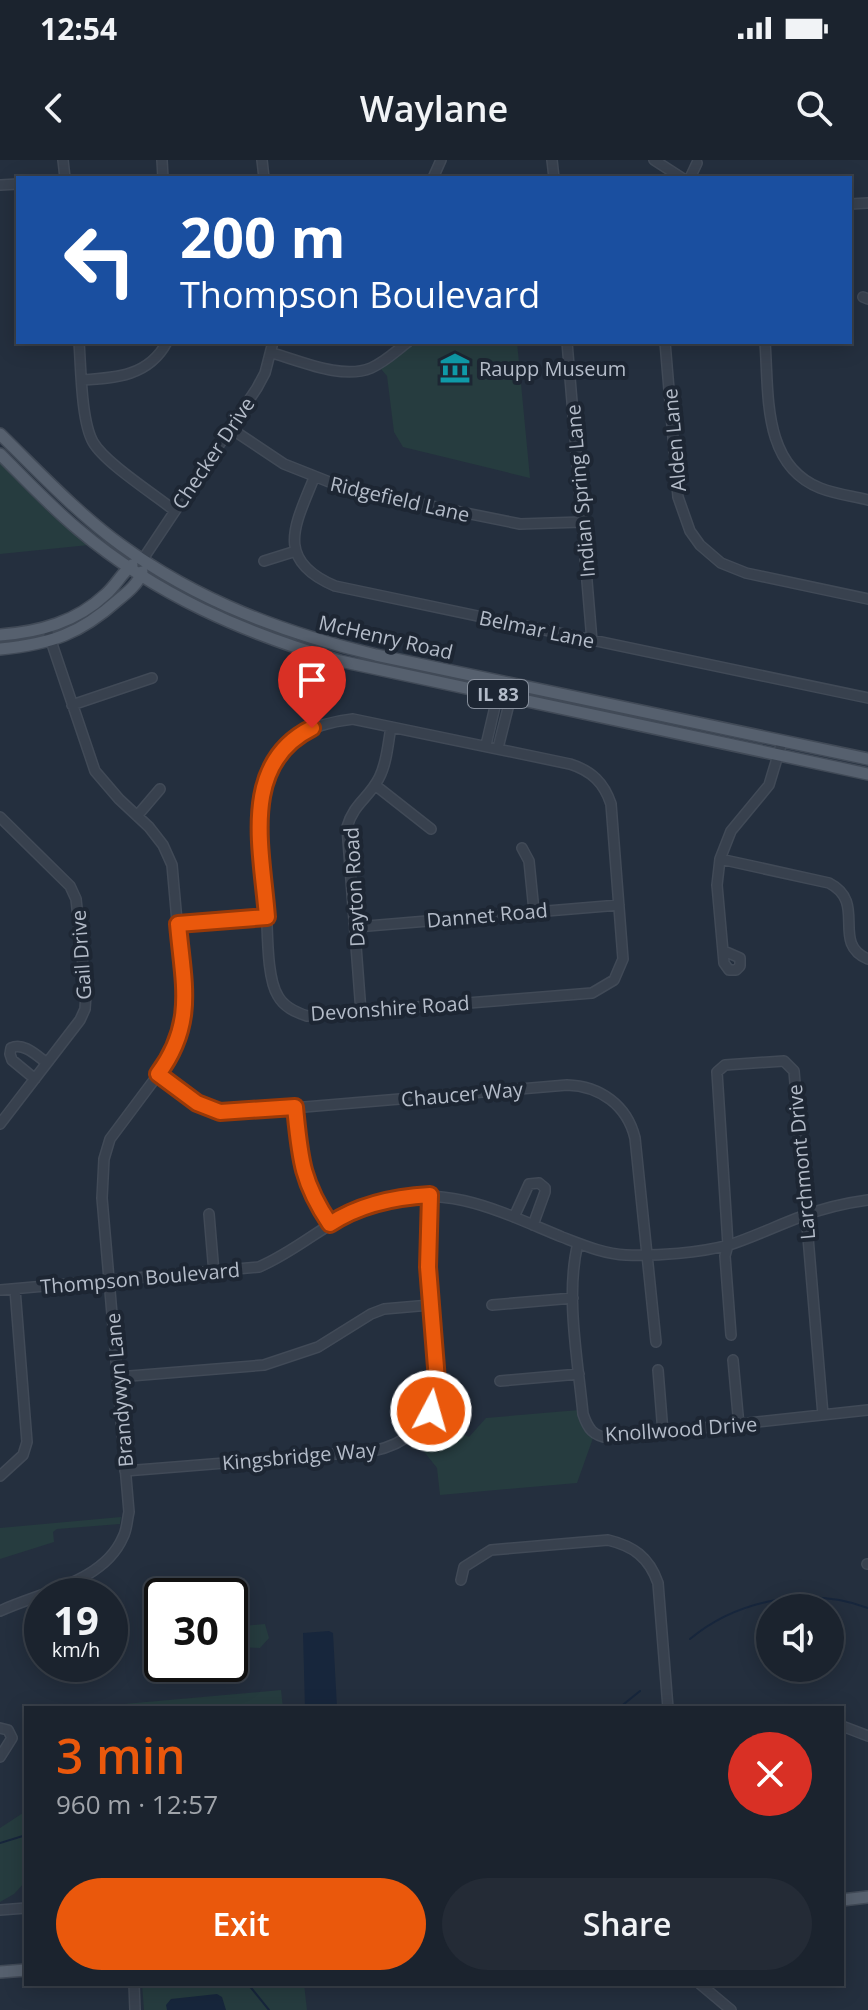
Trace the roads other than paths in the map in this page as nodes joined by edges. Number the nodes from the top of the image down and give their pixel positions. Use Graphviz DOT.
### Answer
graph roads {
  1 [pos="654,160"];
  2 [pos="697,163"];
  3 [pos="679,176"];
  4 [pos="691,176"];
  5 [pos="79,344"];
  6 [pos="165,344"];
  7 [pos="273,344"];
  8 [pos="406,344"];
  9 [pos="567,344"];
  10 [pos="665,344"];
  11 [pos="765,344"];
  12 [pos="272,353"];
  13 [pos="82,380"];
  14 [pos="230,428"];
  15 [pos="0,434"];
  16 [pos="0,454"];
  17 [pos="314,478"];
  18 [pos="868,500"];
  19 [pos="175,511"];
  20 [pos="582,522"];
  21 [pos="296,551"];
  22 [pos="143,559"];
  23 [pos="264,561"];
  24 [pos="128,567"];
  25 [pos="141,576"];
  26 [pos="868,599"];
  27 [pos="47,628"];
  28 [pos="0,635"];
  29 [pos="51,641"];
  30 [pos="592,641"];
  31 [pos="0,649"];
  32 [pos="152,678"];
  33 [pos="507,682"];
  34 [pos="504,696"];
  35 [pos="868,698"];
  36 [pos="72,705"];
  37 [pos="391,727"];
  38 [pos="782,742"];
  39 [pos="486,745"];
  40 [pos="498,748"];
  41 [pos="779,755"];
  42 [pos="868,759"];
  43 [pos="868,774"];
  44 [pos="375,785"];
  45 [pos="160,789"];
  46 [pos="137,816"];
  47 [pos="0,817"];
  48 [pos="431,829"];
  49 [pos="522,848"];
  50 [pos="720,859"];
  51 [pos="619,905"];
  52 [pos="534,911"];
  53 [pos="267,917"];
  54 [pos="178,924"];
  55 [pos="356,927"];
  56 [pos="724,951"];
  57 [pos="868,959"];
  58 [pos="361,1012"];
  59 [pos="47,1063"];
  60 [pos="158,1074"];
  61 [pos="35,1079"];
  62 [pos="295,1107"];
  63 [pos="0,1124"];
  64 [pos="430,1195"];
  65 [pos="868,1200"];
  66 [pos="209,1214"];
  67 [pos="805,1215"];
  68 [pos="514,1217"];
  69 [pos="330,1224"];
  70 [pos="533,1225"];
  71 [pos="578,1243"];
  72 [pos="728,1245"];
  73 [pos="648,1255"];
  74 [pos="214,1273"];
  75 [pos="110,1281"];
  76 [pos="15,1289"];
  77 [pos="0,1290"];
  78 [pos="573,1298"];
  79 [pos="430,1305"];
  80 [pos="492,1305"];
  81 [pos="731,1335"];
  82 [pos="656,1342"];
  83 [pos="733,1360"];
  84 [pos="658,1370"];
  85 [pos="579,1374"];
  86 [pos="118,1377"];
  87 [pos="500,1381"];
  88 [pos="868,1410"];
  89 [pos="823,1415"];
  90 [pos="739,1426"];
  91 [pos="663,1433"];
  92 [pos="125,1471"];
  93 [pos="0,1476"];
  94 [pos="461,1580"];
  95 [pos="0,1611"];
  96 [pos="668,1706"];
  97 [pos="844,1727"];
  98 [pos="0,1728"];
  99 [pos="868,1736"];
  100 [pos="1,1752"];
  101 [pos="868,1897"];
  102 [pos="844,1900"];
  103 [pos="24,1908"];
  104 [pos="0,1910"];
  105 [pos="24,1970"];
  106 [pos="0,1972"];
  107 [pos="134,1986"];
  108 [pos="702,1986"];
  109 [pos="135,2010"];
  110 [pos="731,2010"];
  1 -- 3 [label="street"];
  2 -- 4 [label="street"];
  5 -- 13 [label="street"];
  6 -- 13 [label="street"];
  7 -- 12 [label="street, Checker Drive"];
  8 -- 12 [label="street"];
  9 -- 20 [label="street, Indian Spring Lane"];
  10 -- 26 [label="street, Alden Lane"];
  11 -- 18 [label="street"];
  12 -- 14 [label="street, Checker Drive"];
  13 -- 19 [label="street"];
  14 -- 17 [label="street, Ridgefield Lane"];
  14 -- 19 [label="street, Checker Drive"];
  15 -- 22 [label="main road, McHenry Road / IL 83"];
  16 -- 24 [label="main road, McHenry Road / IL 83"];
  17 -- 20 [label="street, Ridgefield Lane"];
  17 -- 21 [label="street"];
  19 -- 22 [label="street, Checker Drive"];
  20 -- 30 [label="street, Indian Spring Lane"];
  21 -- 23 [label="street"];
  21 -- 30 [label="street, Belmar Lane"];
  22 -- 24 [label="main road"];
  22 -- 25 [label="main road"];
  22 -- 33 [label="main road, McHenry Road / IL 83"];
  24 -- 25 [label="main road, McHenry Road / IL 83"];
  24 -- 27 [label="main road"];
  25 -- 29 [label="main road"];
  25 -- 34 [label="main road, McHenry Road / IL 83"];
  27 -- 28 [label="main road"];
  27 -- 29 [label="street, Brandywyn Lane"];
  29 -- 31 [label="main road"];
  29 -- 36 [label="street, Brandywyn Lane"];
  30 -- 35 [label="street, Belmar Lane"];
  32 -- 36 [label="street"];
  33 -- 34 [label="street"];
  33 -- 38 [label="main road, McHenry Road / IL 83"];
  34 -- 39 [label="street"];
  34 -- 40 [label="street"];
  34 -- 41 [label="main road, McHenry Road / IL 83"];
  36 -- 46 [label="street, Brandywyn Lane"];
  37 -- 39 [label="street, Devonshire Road"];
  37 -- 44 [label="street, Dayton Road"];
  37 -- 53 [label="street, Devonshire Road"];
  38 -- 41 [label="street"];
  38 -- 42 [label="main road, McHenry Road / IL 83"];
  39 -- 40 [label="street, Devonshire Road"];
  40 -- 51 [label="street, Devonshire Road"];
  41 -- 43 [label="main road, McHenry Road / IL 83"];
  41 -- 50 [label="street"];
  44 -- 48 [label="street"];
  44 -- 55 [label="street, Dayton Road"];
  45 -- 46 [label="street"];
  46 -- 54 [label="street, Brandywyn Lane"];
  47 -- 59 [label="street, Gail Drive"];
  49 -- 52 [label="street"];
  50 -- 56 [label="street"];
  50 -- 57 [label="street"];
  51 -- 52 [label="street, Dannet Road"];
  51 -- 58 [label="street, Devonshire Road"];
  52 -- 55 [label="street, Dannet Road"];
  53 -- 54 [label="street"];
  53 -- 58 [label="street, Devonshire Road"];
  54 -- 60 [label="street, Brandywyn Lane"];
  55 -- 58 [label="street, Dayton Road"];
  59 -- 61 [label="street, Gail Drive"];
  59 -- 61 [label="street"];
  60 -- 62 [label="street, Chaucer Way"];
  60 -- 75 [label="street, Brandywyn Lane"];
  61 -- 63 [label="street, Gail Drive"];
  62 -- 69 [label="street"];
  62 -- 73 [label="street, Chaucer Way"];
  64 -- 68 [label="street, Thompson Boulevard"];
  64 -- 69 [label="street, Thompson Boulevard"];
  64 -- 79 [label="street, Kingsbridge Way"];
  65 -- 67 [label="street, Thompson Boulevard"];
  66 -- 74 [label="street"];
  67 -- 72 [label="street, Thompson Boulevard"];
  67 -- 72 [label="street, Larchmont Drive"];
  67 -- 89 [label="street, Larchmont Drive"];
  68 -- 70 [label="street, Thompson Boulevard"];
  68 -- 70 [label="street"];
  69 -- 74 [label="street, Thompson Boulevard"];
  70 -- 71 [label="street, Thompson Boulevard"];
  71 -- 73 [label="street, Thompson Boulevard"];
  71 -- 78 [label="street, Knollwood Drive"];
  72 -- 73 [label="street, Thompson Boulevard"];
  72 -- 81 [label="street"];
  73 -- 82 [label="street, Chaucer Way"];
  74 -- 75 [label="street, Thompson Boulevard"];
  75 -- 76 [label="street, Thompson Boulevard"];
  75 -- 86 [label="street, Brandywyn Lane"];
  76 -- 77 [label="street, Thompson Boulevard"];
  76 -- 93 [label="street"];
  78 -- 80 [label="street"];
  78 -- 85 [label="street, Knollwood Drive"];
  79 -- 86 [label="street"];
  79 -- 92 [label="street, Kingsbridge Way"];
  83 -- 90 [label="street"];
  84 -- 91 [label="street"];
  85 -- 87 [label="street"];
  85 -- 91 [label="street, Knollwood Drive"];
  86 -- 92 [label="street, Brandywyn Lane"];
  88 -- 89 [label="street, Knollwood Drive"];
  89 -- 90 [label="street, Knollwood Drive"];
  90 -- 91 [label="street, Knollwood Drive"];
  92 -- 95 [label="street, Brandywyn Lane"];
  94 -- 96 [label="street"];
  97 -- 99 [label="street"];
  98 -- 100 [label="street"];
  101 -- 102 [label="main road"];
  103 -- 104 [label="street"];
  105 -- 106 [label="main road"];
  107 -- 109 [label="street"];
  108 -- 110 [label="street"];
}
